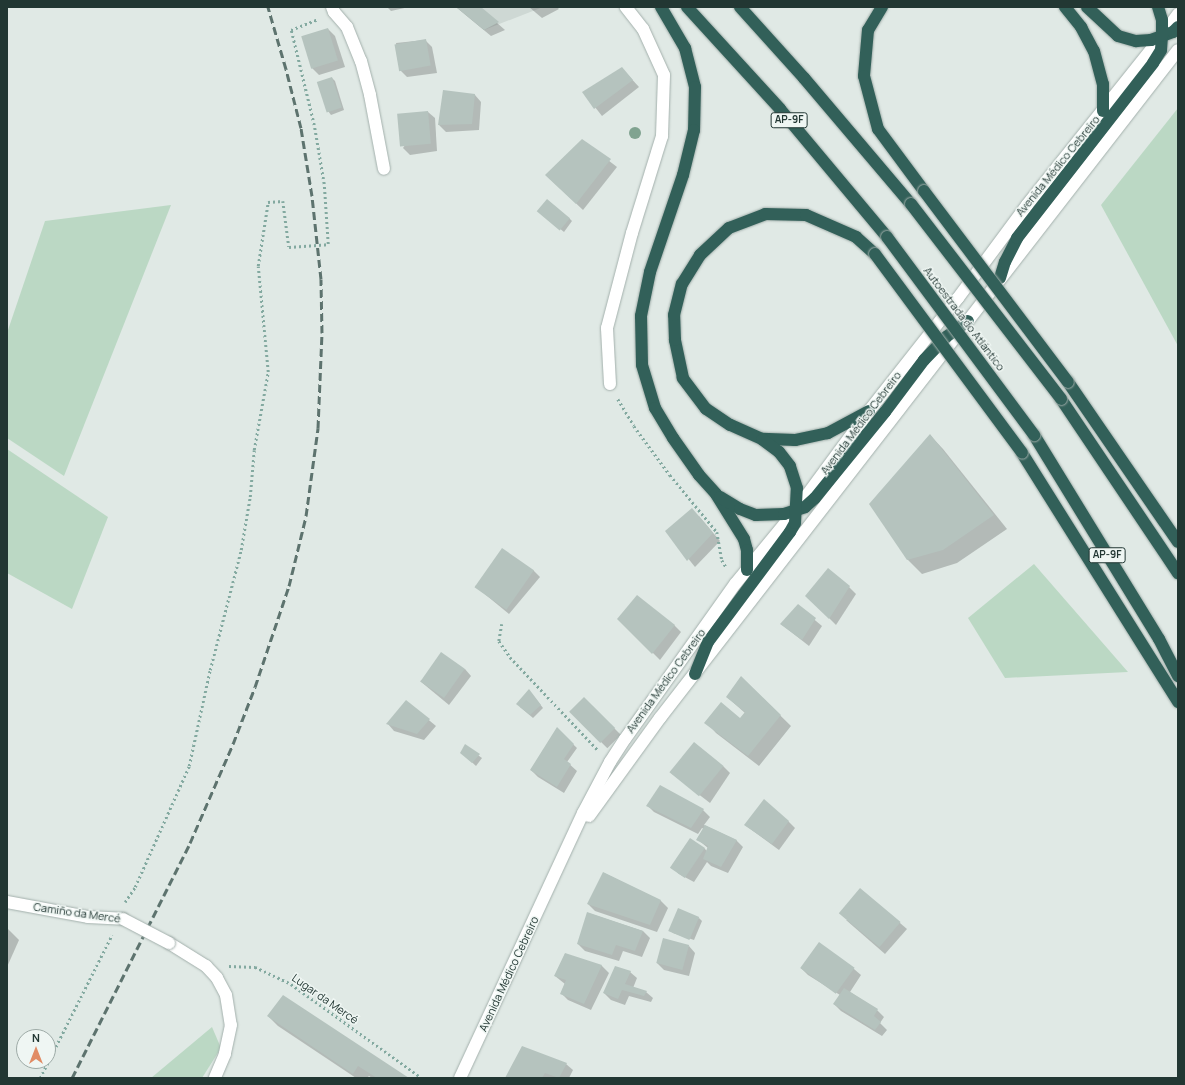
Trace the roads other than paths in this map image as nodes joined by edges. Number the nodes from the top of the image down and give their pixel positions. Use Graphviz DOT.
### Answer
graph roads {
  1 [pos="626,7"];
  2 [pos="661,7"];
  3 [pos="687,7"];
  4 [pos="740,7"];
  5 [pos="882,7"];
  6 [pos="1065,7"];
  7 [pos="1087,7"];
  8 [pos="1158,7"];
  9 [pos="333,9"];
  10 [pos="1178,14"];
  11 [pos="1178,27"];
  12 [pos="1162,36"];
  13 [pos="1178,50"];
  14 [pos="1103,111"];
  15 [pos="384,169"];
  16 [pos="1000,278"];
  17 [pos="968,321"];
  18 [pos="610,384"];
  19 [pos="869,411"];
  20 [pos="762,439"];
  21 [pos="716,494"];
  22 [pos="796,510"];
  23 [pos="1178,542"];
  24 [pos="747,570"];
  25 [pos="1178,573"];
  26 [pos="695,674"];
  27 [pos="1178,676"];
  28 [pos="1178,702"];
  29 [pos="568,848"];
  30 [pos="7,902"];
  31 [pos="215,1078"];
  32 [pos="460,1078"];
  1 -- 18 [label="main road"];
  2 -- 21 [label="highway"];
  3 -- 27 [label="highway, Autoestrada do Atlántico / AP-9F, bridge"];
  4 -- 25 [label="highway, bridge"];
  5 -- 23 [label="highway, bridge"];
  6 -- 14 [label="highway"];
  7 -- 12 [label="highway"];
  8 -- 12 [label="highway"];
  9 -- 15 [label="main road"];
  10 -- 12 [label="main road, Avenida Médico Cebreiro"];
  11 -- 12 [label="highway"];
  12 -- 14 [label="main road, Avenida Médico Cebreiro"];
  12 -- 16 [label="highway"];
  13 -- 16 [label="main road, Avenida Médico Cebreiro"];
  14 -- 19 [label="main road, Avenida Médico Cebreiro"];
  16 -- 17 [label="main road, Avenida Médico Cebreiro"];
  17 -- 22 [label="highway"];
  17 -- 26 [label="main road, Avenida Médico Cebreiro"];
  19 -- 20 [label="highway"];
  19 -- 22 [label="main road, Avenida Médico Cebreiro"];
  20 -- 22 [label="highway"];
  20 -- 28 [label="highway, bridge"];
  21 -- 22 [label="highway"];
  21 -- 24 [label="highway"];
  22 -- 24 [label="main road, Avenida Médico Cebreiro"];
  22 -- 26 [label="highway"];
  24 -- 29 [label="main road, Avenida Médico Cebreiro"];
  26 -- 29 [label="main road, Avenida Médico Cebreiro"];
  29 -- 32 [label="main road, Avenida Médico Cebreiro"];
  30 -- 31 [label="main road, Camiño da Mercé, bridge"];
}
